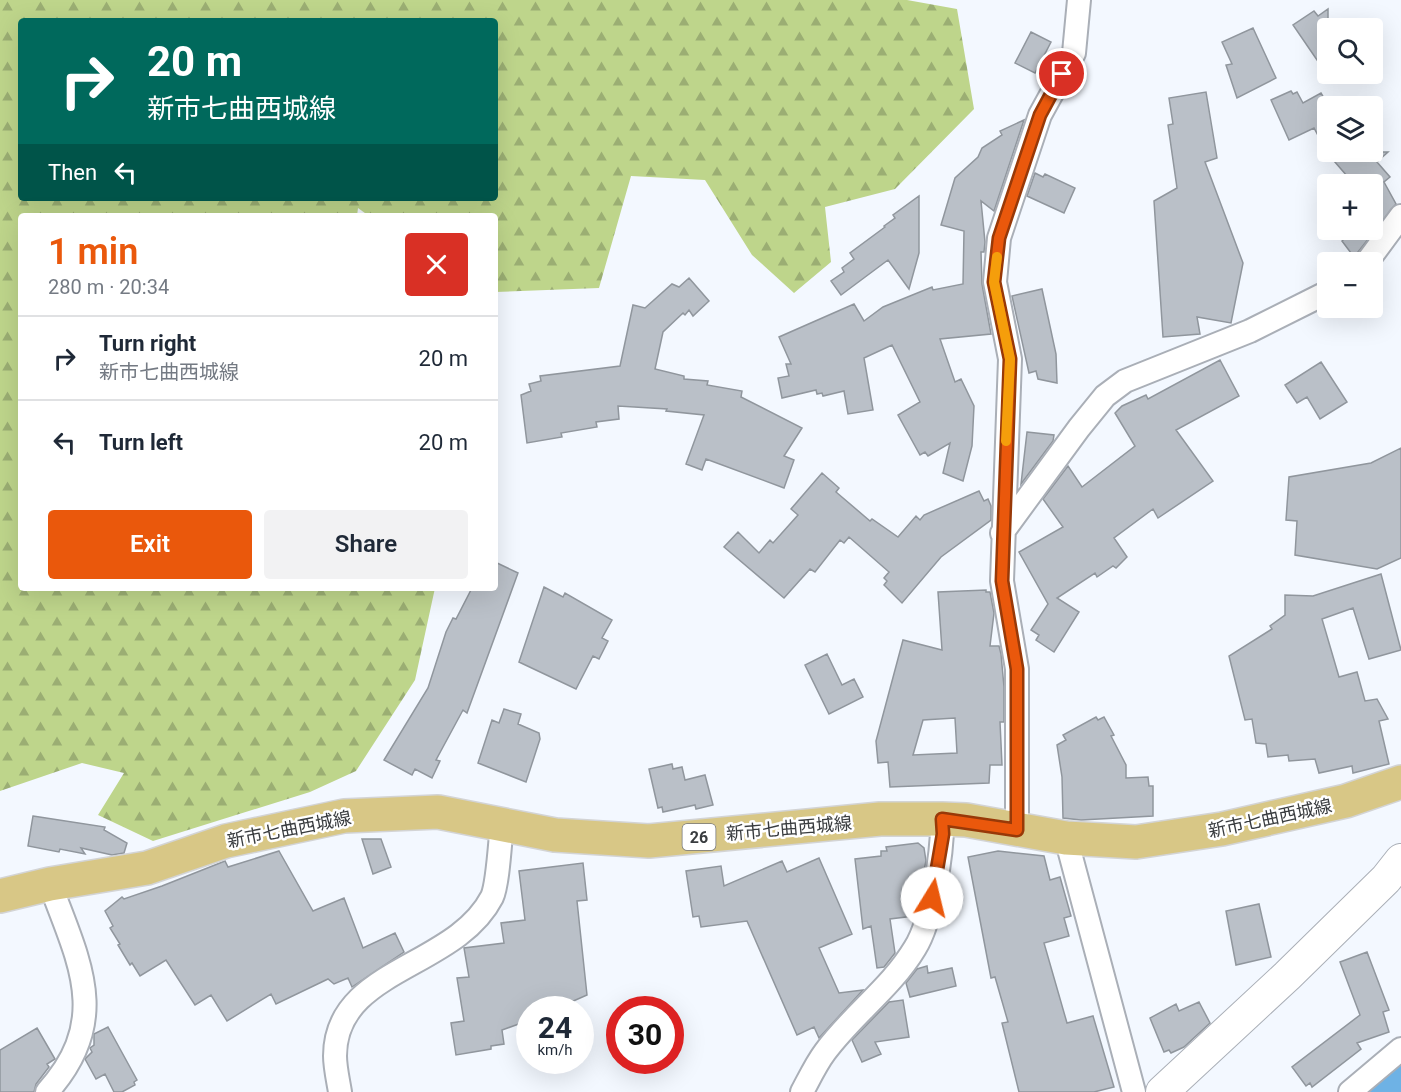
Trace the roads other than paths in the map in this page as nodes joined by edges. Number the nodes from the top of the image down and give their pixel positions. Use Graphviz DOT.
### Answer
graph roads {
  1 [pos="1079,0"];
  2 [pos="1401,216"];
  3 [pos="1374,252"];
  4 [pos="1317,298"];
  5 [pos="1002,532"];
  6 [pos="1401,782"];
  7 [pos="942,819"];
  8 [pos="502,824"];
  9 [pos="1017,830"];
  10 [pos="1065,838"];
  11 [pos="1401,860"];
  12 [pos="50,884"];
  13 [pos="0,896"];
  14 [pos="1401,1049"];
  15 [pos="47,1092"];
  16 [pos="340,1092"];
  17 [pos="802,1092"];
  18 [pos="1134,1092"];
  19 [pos="1162,1092"];
  20 [pos="1350,1092"];
  1 -- 5 [label="street"];
  2 -- 3 [label="street"];
  4 -- 5 [label="street"];
  5 -- 9 [label="street"];
  6 -- 10 [label="main road, 新市七曲西城線 / 26"];
  7 -- 8 [label="main road, 新市七曲西城線 / 26"];
  7 -- 9 [label="main road, 新市七曲西城線 / 26"];
  7 -- 17 [label="street"];
  8 -- 12 [label="main road, 新市七曲西城線 / 26"];
  8 -- 16 [label="street"];
  9 -- 10 [label="main road, 新市七曲西城線 / 26"];
  10 -- 18 [label="street"];
  11 -- 19 [label="street"];
  12 -- 13 [label="main road, 新市七曲西城線 / 26"];
  12 -- 15 [label="street"];
  14 -- 20 [label="street"];
}
